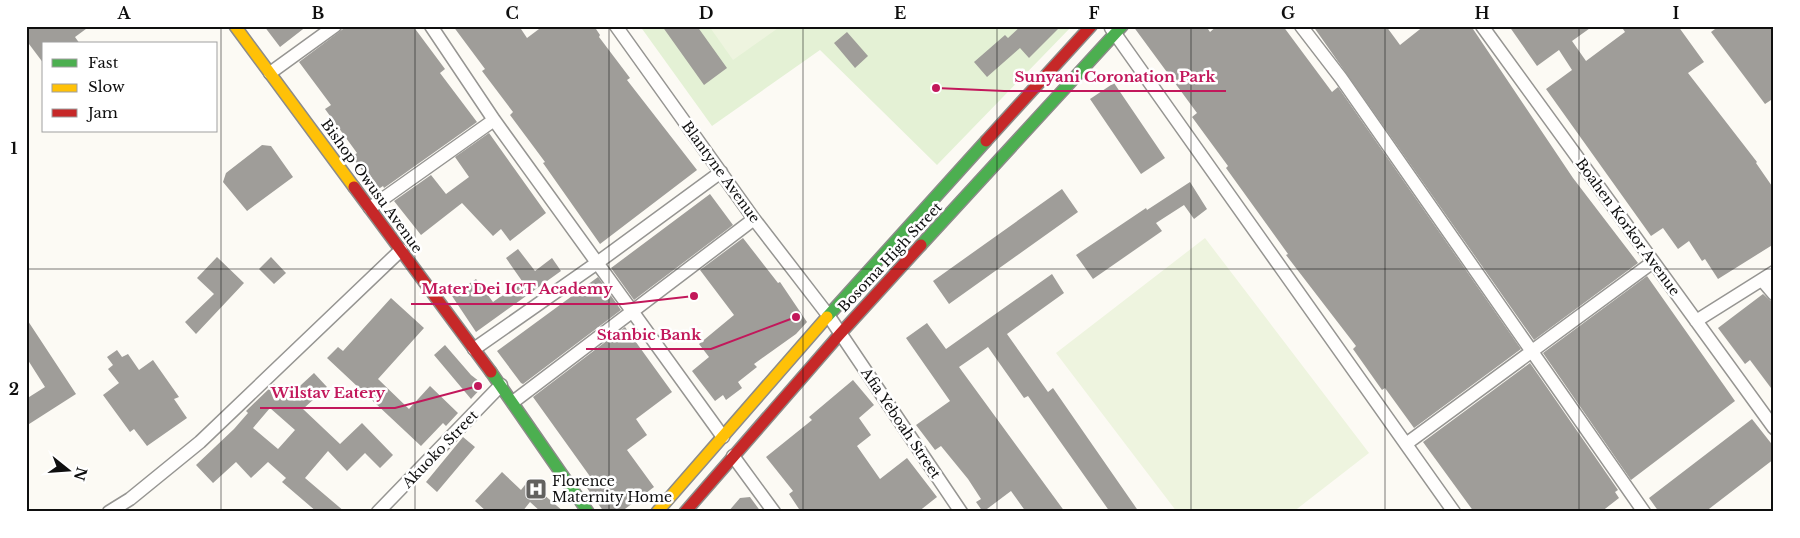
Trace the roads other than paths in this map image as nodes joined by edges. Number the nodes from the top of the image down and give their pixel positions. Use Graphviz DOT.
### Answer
graph roads {
  1 [pos="235,26"];
  2 [pos="335,26"];
  3 [pos="431,26"];
  4 [pos="616,26"];
  5 [pos="1091,26"];
  6 [pos="1301,26"];
  7 [pos="1482,26"];
  8 [pos="1115,29"];
  9 [pos="270,73"];
  10 [pos="494,120"];
  11 [pos="721,172"];
  12 [pos="370,208"];
  13 [pos="754,219"];
  14 [pos="401,250"];
  15 [pos="1654,262"];
  16 [pos="597,263"];
  17 [pos="1774,272"];
  18 [pos="1762,280"];
  19 [pos="1774,294"];
  20 [pos="632,311"];
  21 [pos="828,315"];
  22 [pos="1696,321"];
  23 [pos="840,334"];
  24 [pos="474,349"];
  25 [pos="1532,351"];
  26 [pos="501,385"];
  27 [pos="513,402"];
  28 [pos="1774,428"];
  29 [pos="723,437"];
  30 [pos="1406,444"];
  31 [pos="733,456"];
  32 [pos="1641,511"];
  33 [pos="108,512"];
  34 [pos="378,512"];
  35 [pos="588,512"];
  36 [pos="656,512"];
  37 [pos="685,512"];
  38 [pos="774,512"];
  39 [pos="961,512"];
  40 [pos="1454,512"];
  1 -- 9 [label="street, Bishop Owusu Avenue"];
  2 -- 9 [label="street"];
  3 -- 10 [label="street"];
  4 -- 11 [label="street, Blantyne Avenue"];
  5 -- 21 [label="street, Bosoma High Street"];
  6 -- 25 [label="street"];
  7 -- 15 [label="street, Boahen Korkor Avenue"];
  8 -- 23 [label="street, Bosoma High Street"];
  8 -- 30 [label="street"];
  9 -- 12 [label="street, Bishop Owusu Avenue"];
  10 -- 12 [label="street"];
  10 -- 16 [label="street"];
  11 -- 13 [label="street, Blantyne Avenue"];
  11 -- 16 [label="street"];
  12 -- 14 [label="street, Bishop Owusu Avenue"];
  13 -- 20 [label="street"];
  13 -- 21 [label="street, Blantyne Avenue"];
  14 -- 24 [label="street, Bishop Owusu Avenue"];
  14 -- 33 [label="street"];
  15 -- 22 [label="street, Boahen Korkor Avenue"];
  15 -- 25 [label="street"];
  16 -- 20 [label="street"];
  16 -- 24 [label="street"];
  17 -- 18 [label="street"];
  18 -- 19 [label="street"];
  18 -- 22 [label="street"];
  20 -- 27 [label="street"];
  20 -- 29 [label="street"];
  21 -- 23 [label="street, Blantyne Avenue"];
  21 -- 29 [label="street, Bosoma High Street"];
  22 -- 28 [label="street, Boahen Korkor Avenue"];
  23 -- 31 [label="street, Bosoma High Street"];
  23 -- 39 [label="street, Afia Yeboah Street"];
  24 -- 26 [label="street, Bishop Owusu Avenue"];
  25 -- 30 [label="street"];
  25 -- 32 [label="street"];
  26 -- 27 [label="street, Bishop Owusu Avenue"];
  26 -- 34 [label="street, Akuoko Street"];
  27 -- 35 [label="street, Bishop Owusu Avenue"];
  29 -- 36 [label="street, Bosoma High Street"];
  30 -- 40 [label="street"];
  31 -- 37 [label="street, Bosoma High Street"];
  31 -- 38 [label="street"];
}
